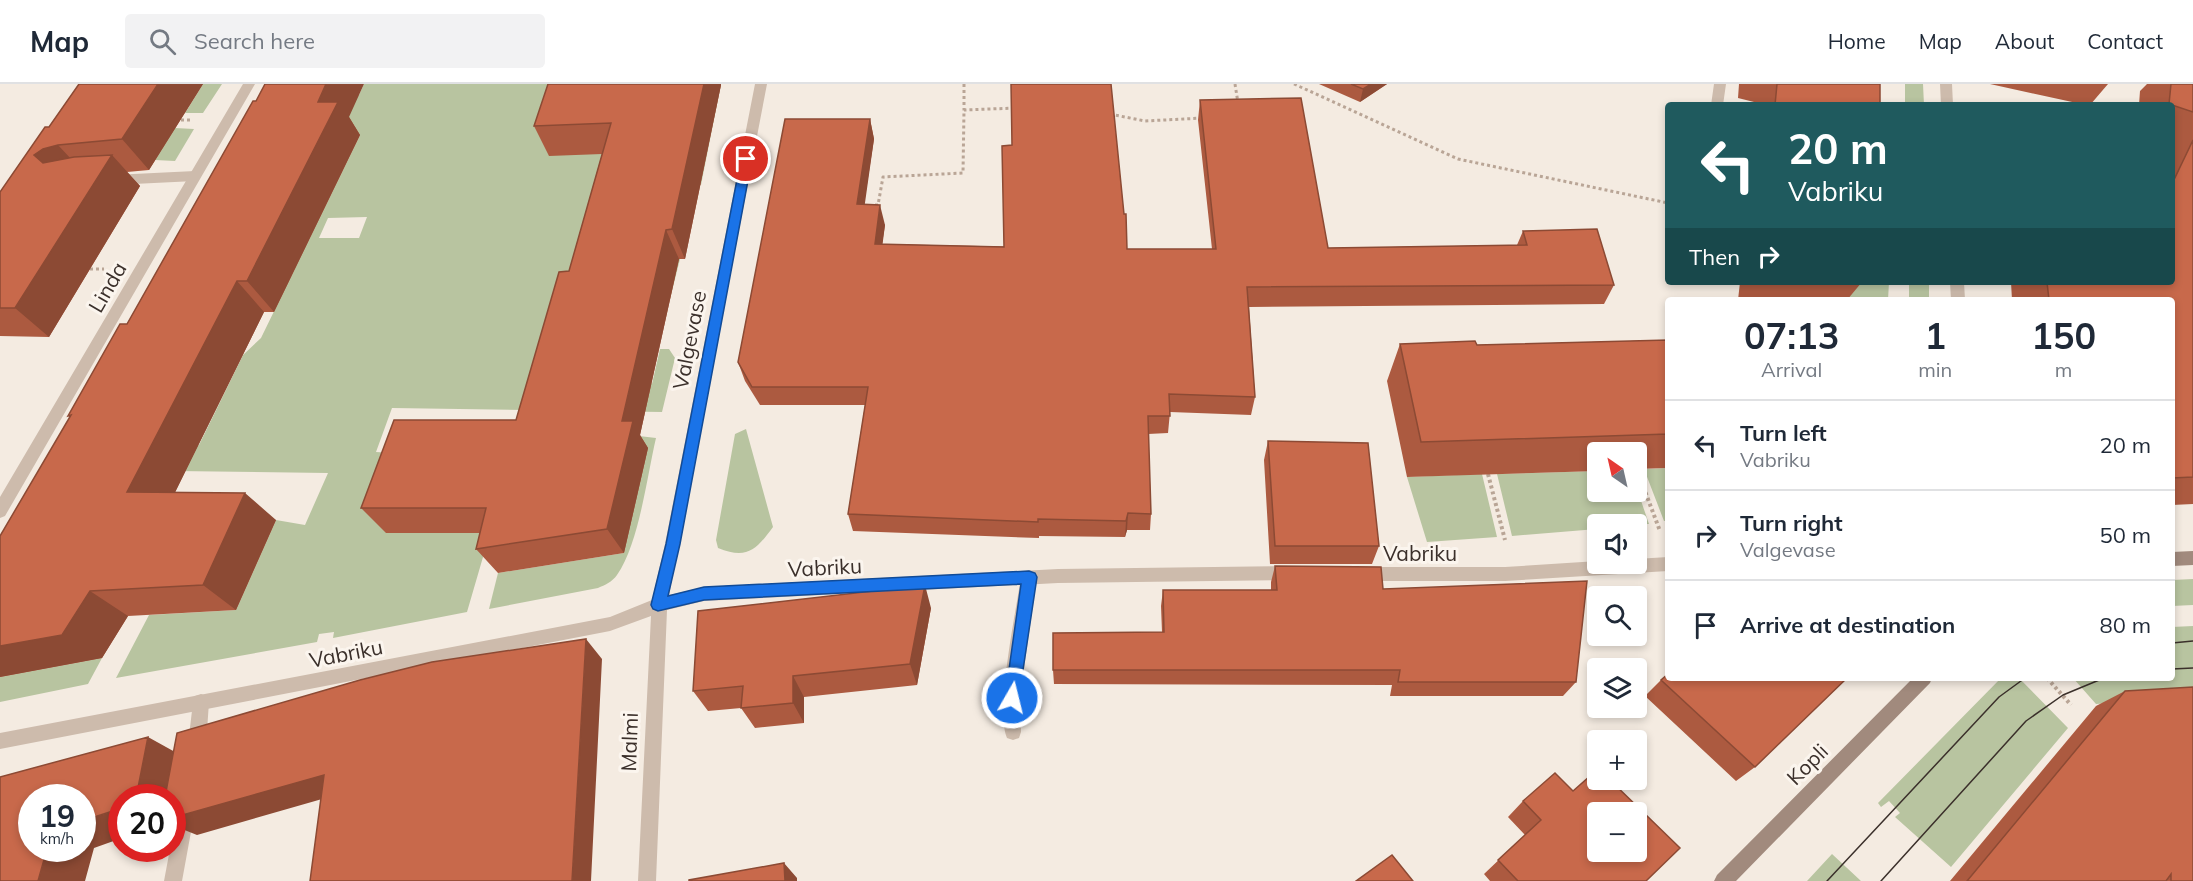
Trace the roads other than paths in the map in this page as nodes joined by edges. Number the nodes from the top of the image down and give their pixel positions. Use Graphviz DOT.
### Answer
graph roads {
  1 [pos="249,84"];
  2 [pos="761,84"];
  3 [pos="1720,84"];
  4 [pos="1946,84"];
  5 [pos="1717,102"];
  6 [pos="1947,102"];
  7 [pos="195,176"];
  8 [pos="103,180"];
  9 [pos="0,511"];
  10 [pos="2193,558"];
  11 [pos="2175,559"];
  12 [pos="1665,564"];
  13 [pos="1312,573"];
  14 [pos="1347,574"];
  15 [pos="1029,577"];
  16 [pos="658,605"];
  17 [pos="1921,681"];
  18 [pos="201,702"];
  19 [pos="1013,732"];
  20 [pos="0,741"];
  21 [pos="194,765"];
  22 [pos="190,788"];
  23 [pos="173,881"];
  24 [pos="647,881"];
  25 [pos="1723,881"];
  1 -- 7 [label="street, Linda"];
  2 -- 16 [label="street, Valgevase"];
  3 -- 5 [label="street"];
  4 -- 6 [label="street"];
  7 -- 8 [label="street"];
  7 -- 9 [label="street, Linda"];
  10 -- 11 [label="street"];
  12 -- 14 [label="street, Vabriku"];
  13 -- 15 [label="street, Vabriku"];
  15 -- 16 [label="street, Vabriku"];
  15 -- 19 [label="street"];
  16 -- 18 [label="street, Vabriku"];
  16 -- 24 [label="street, Malmi"];
  17 -- 25 [label="street, Kopli"];
  18 -- 20 [label="street, Vabriku"];
  18 -- 21 [label="street"];
  22 -- 23 [label="street"];
}
